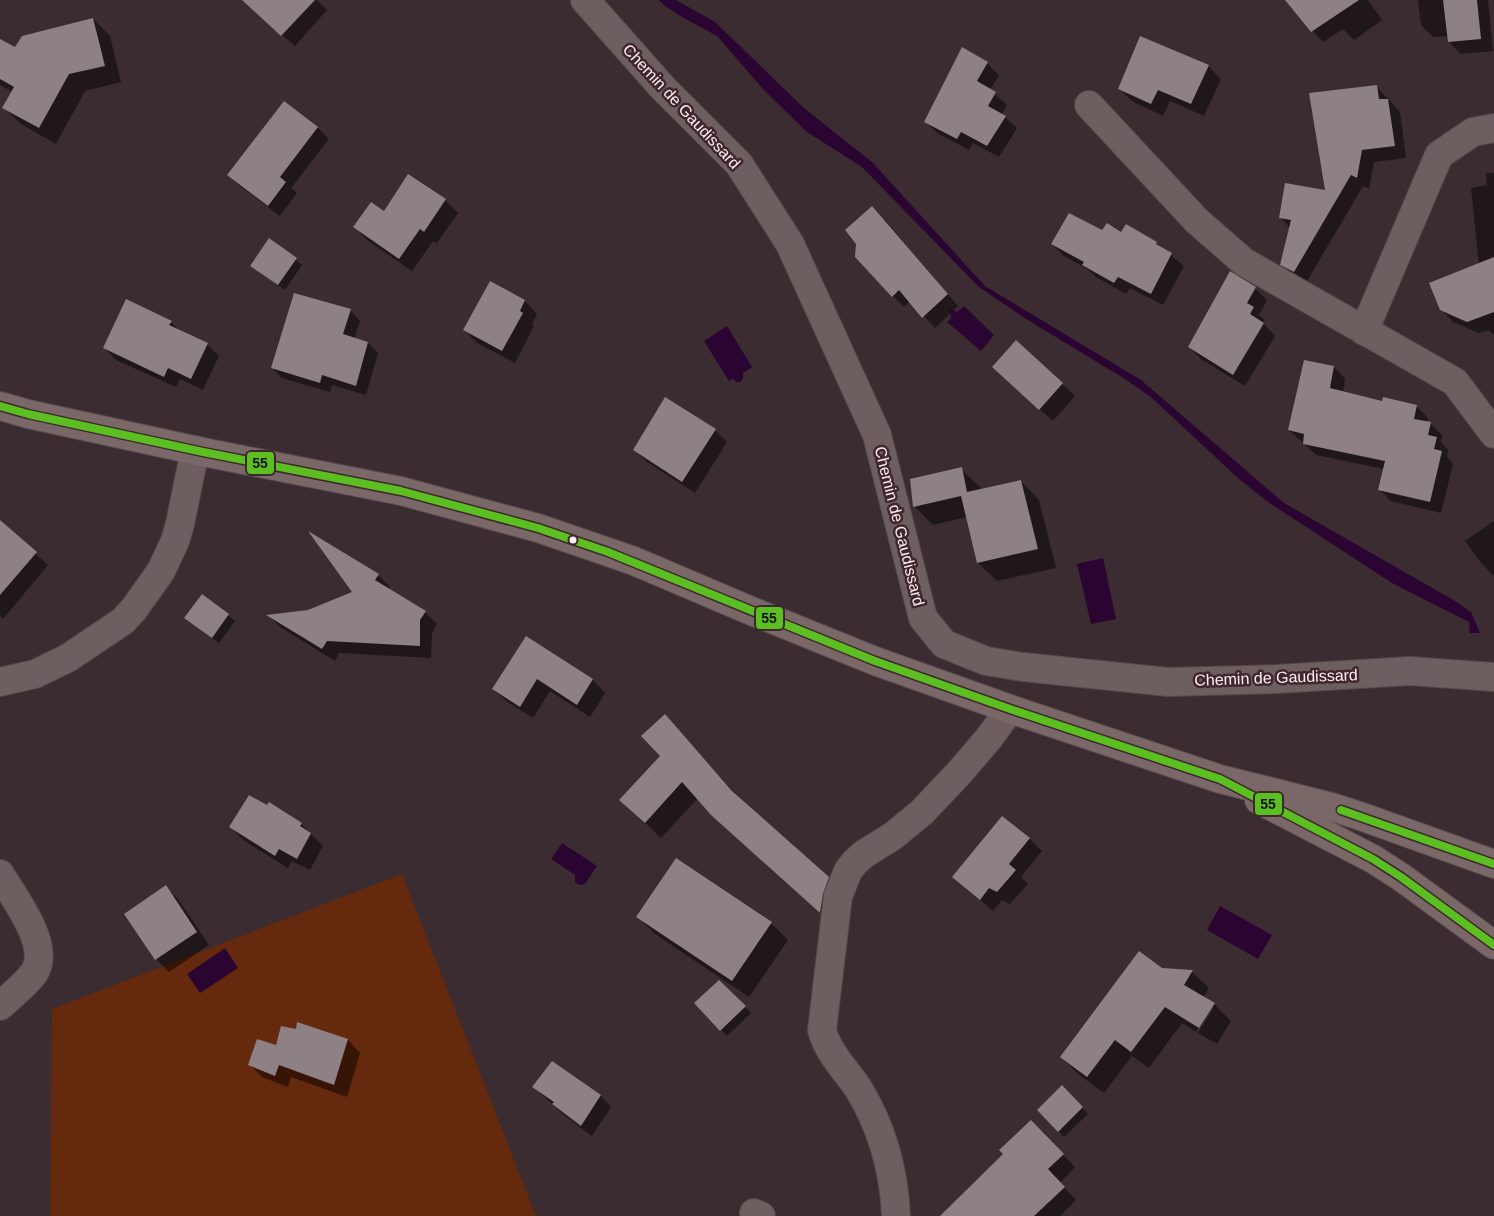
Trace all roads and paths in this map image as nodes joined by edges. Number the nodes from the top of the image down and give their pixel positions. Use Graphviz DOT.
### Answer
graph roads {
  1 [pos="585,0"];
  2 [pos="1089,105"];
  3 [pos="1494,128"];
  4 [pos="1364,331"];
  5 [pos="0,406"];
  6 [pos="1494,434"];
  7 [pos="195,450"];
  8 [pos="1494,677"];
  9 [pos="0,682"];
  10 [pos="1010,709"];
  11 [pos="1220,779"];
  12 [pos="1494,864"];
  13 [pos="0,874"];
  14 [pos="1494,945"];
  15 [pos="0,1006"];
  16 [pos="896,1216"];
  1 -- 8 [label="street, Chemin de Gaudissard"];
  2 -- 4 [label="street"];
  3 -- 4 [label="street"];
  4 -- 6 [label="street"];
  5 -- 7 [label="main road"];
  7 -- 9 [label="street"];
  7 -- 10 [label="main road"];
  10 -- 11 [label="main road"];
  10 -- 16 [label="street"];
  11 -- 12 [label="main road"];
  11 -- 14 [label="main road"];
  13 -- 15 [label="street"];
}
